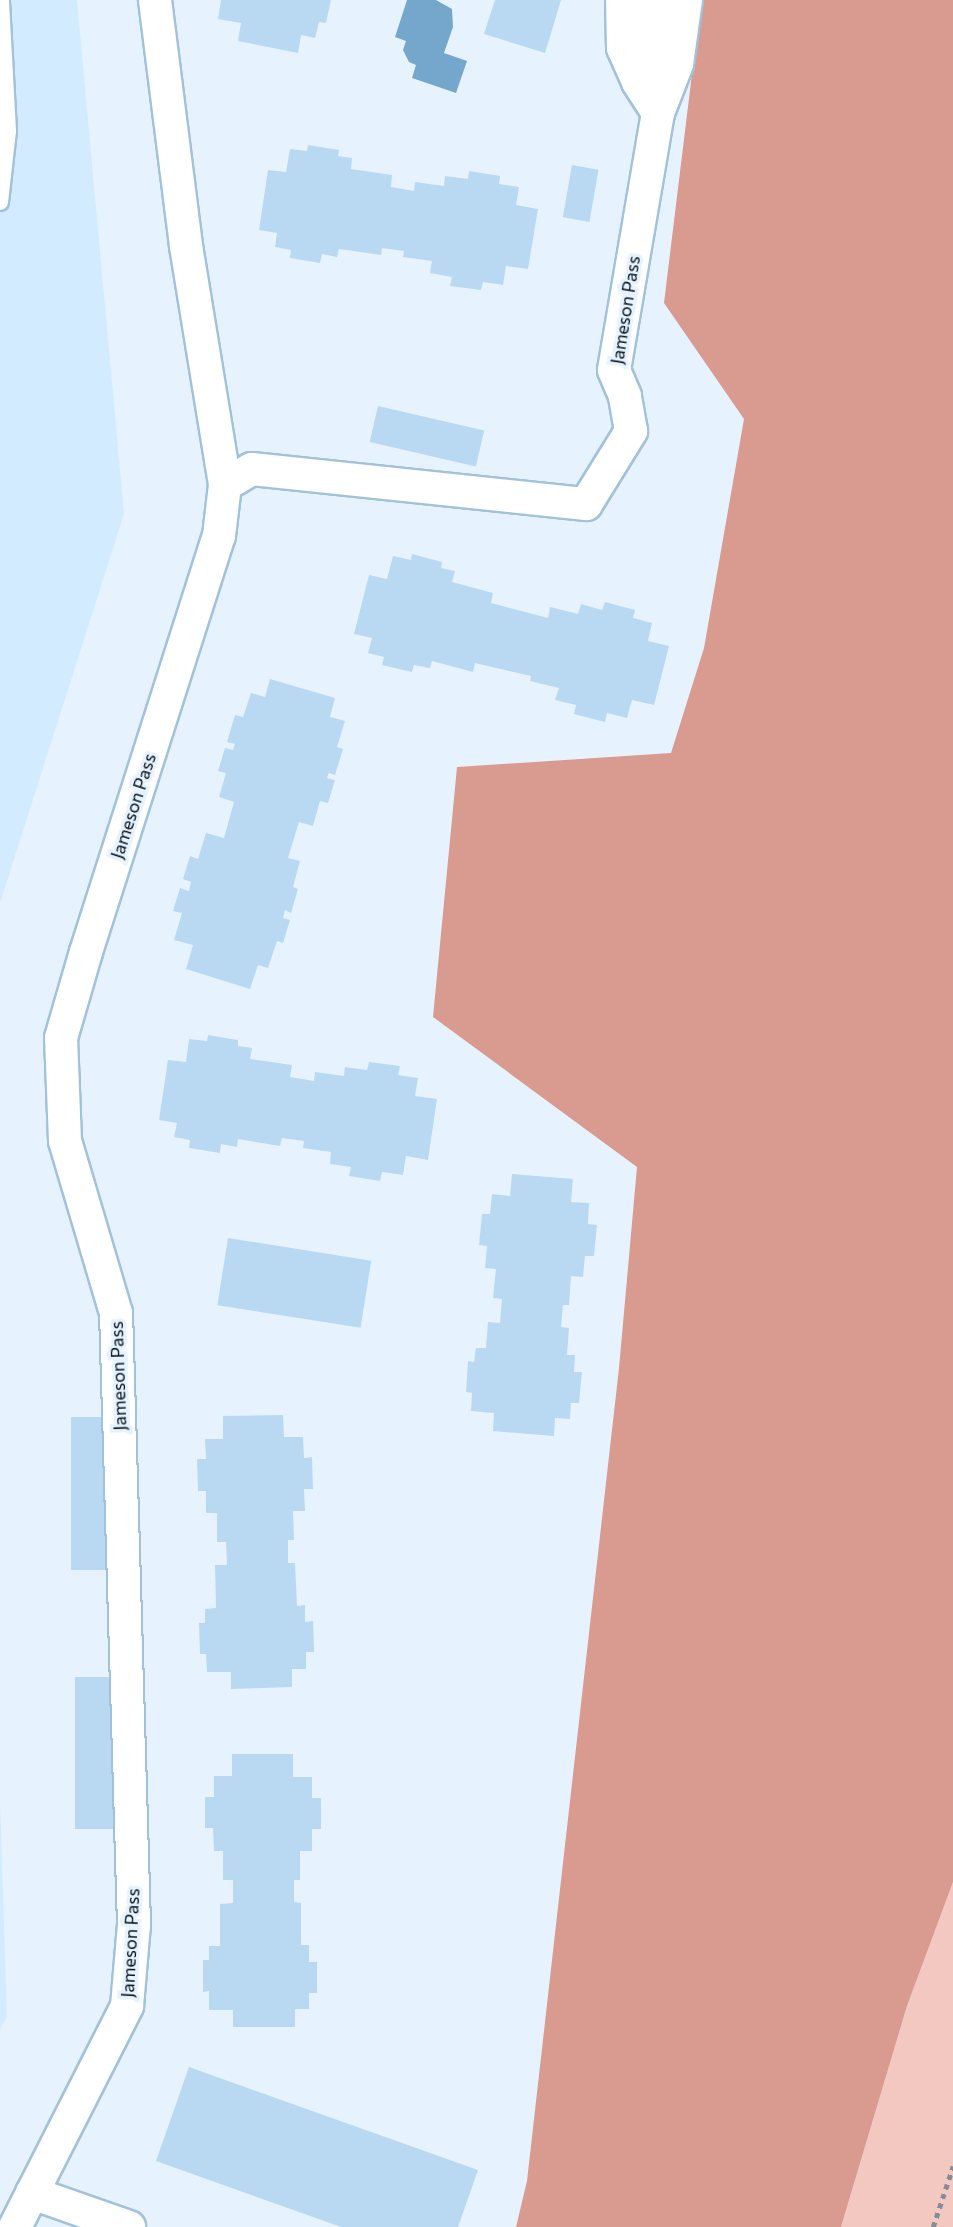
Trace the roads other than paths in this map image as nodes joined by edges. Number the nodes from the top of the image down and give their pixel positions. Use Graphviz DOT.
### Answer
graph roads {
  1 [pos="1,0"];
  2 [pos="155,0"];
  3 [pos="622,0"];
  4 [pos="654,0"];
  5 [pos="686,0"];
  6 [pos="658,113"];
  7 [pos="0,202"];
  8 [pos="225,485"];
  9 [pos="32,2193"];
  10 [pos="15,2227"];
  11 [pos="129,2227"];
  1 -- 7 [label="lane"];
  2 -- 8 [label="street, Jameson Pass"];
  3 -- 6 [label="street"];
  4 -- 6 [label="street, Jameson Pass"];
  5 -- 6 [label="street, Jameson Pass"];
  6 -- 8 [label="street, Jameson Pass"];
  8 -- 9 [label="street, Jameson Pass"];
  9 -- 10 [label="street, Jameson Pass"];
  9 -- 11 [label="street"];
}
